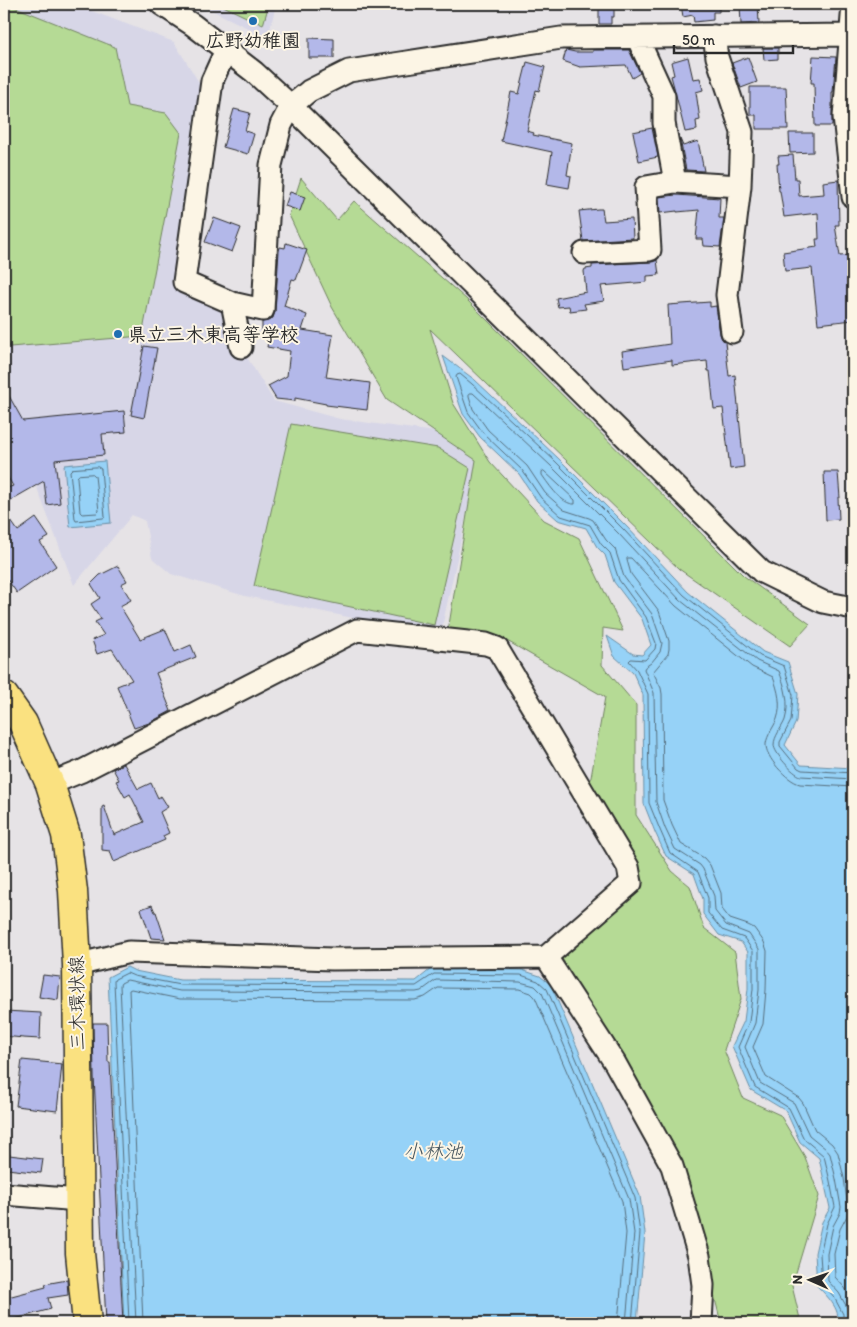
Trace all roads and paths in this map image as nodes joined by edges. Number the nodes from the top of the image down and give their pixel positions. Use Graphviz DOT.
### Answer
graph roads {
  1 [pos="161,4"];
  2 [pos="853,4"];
  3 [pos="851,35"];
  4 [pos="714,36"];
  5 [pos="637,37"];
  6 [pos="226,50"];
  7 [pos="292,106"];
  8 [pos="851,152"];
  9 [pos="675,182"];
  10 [pos="740,186"];
  11 [pos="853,197"];
  12 [pos="584,253"];
  13 [pos="232,303"];
  14 [pos="732,332"];
  15 [pos="241,347"];
  16 [pos="853,608"];
  17 [pos="4,696"];
  18 [pos="50,784"];
  19 [pos="546,957"];
  20 [pos="76,965"];
  21 [pos="4,1194"];
  22 [pos="79,1200"];
  23 [pos="87,1323"];
  24 [pos="701,1323"];
  1 -- 6 [label="street"];
  2 -- 3 [label="street"];
  3 -- 4 [label="street"];
  3 -- 8 [label="street"];
  4 -- 5 [label="street"];
  4 -- 10 [label="street"];
  5 -- 7 [label="street"];
  5 -- 9 [label="street"];
  6 -- 7 [label="street"];
  6 -- 13 [label="street"];
  7 -- 13 [label="street"];
  7 -- 16 [label="street"];
  8 -- 11 [label="street"];
  9 -- 10 [label="street"];
  9 -- 12 [label="street"];
  10 -- 14 [label="street"];
  13 -- 15 [label="street"];
  17 -- 18 [label="main road, 三木環状線"];
  18 -- 19 [label="street"];
  18 -- 20 [label="main road, 三木環状線"];
  19 -- 20 [label="street"];
  19 -- 24 [label="street"];
  20 -- 22 [label="main road, 三木環状線"];
  21 -- 22 [label="street"];
  22 -- 23 [label="main road, 三木環状線"];
}
